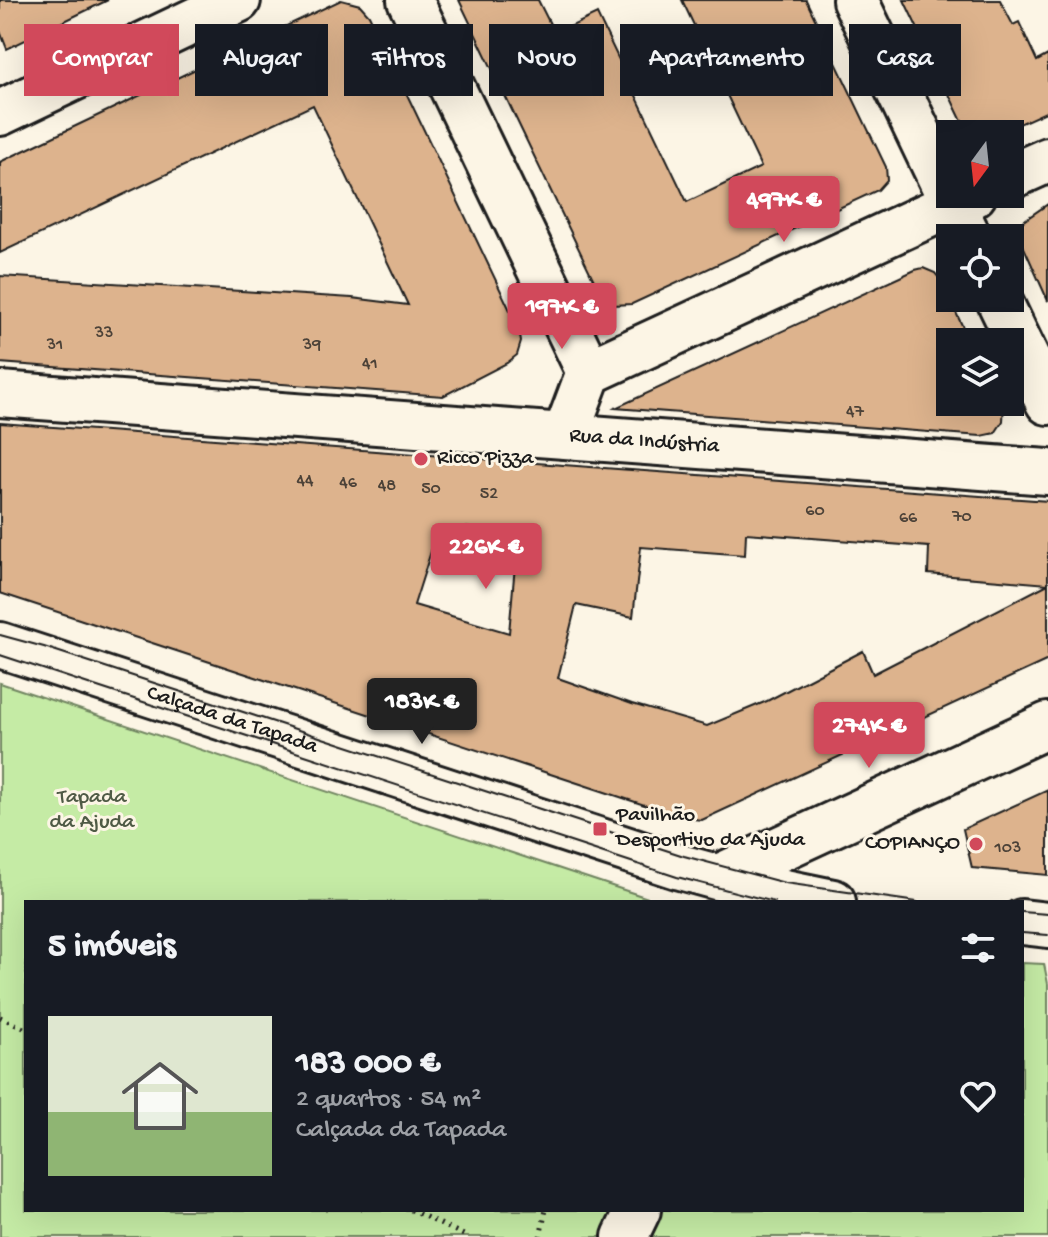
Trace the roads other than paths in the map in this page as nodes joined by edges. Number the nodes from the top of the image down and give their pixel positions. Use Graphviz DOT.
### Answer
graph roads {
  1 [pos="238,0"];
  2 [pos="410,0"];
  3 [pos="855,0"];
  4 [pos="0,113"];
  5 [pos="1048,160"];
  6 [pos="1024,171"];
  7 [pos="965,212"];
  8 [pos="1005,312"];
  9 [pos="589,372"];
  10 [pos="0,394"];
  11 [pos="1048,402"];
  12 [pos="565,436"];
  13 [pos="1048,472"];
  14 [pos="0,645"];
  15 [pos="1048,725"];
  16 [pos="719,877"];
  17 [pos="771,896"];
  18 [pos="812,900"];
  19 [pos="1024,922"];
  20 [pos="1048,925"];
  21 [pos="605,1212"];
  22 [pos="637,1212"];
  23 [pos="595,1237"];
  24 [pos="625,1237"];
  1 -- 4 [label="street"];
  2 -- 9 [label="street"];
  3 -- 7 [label="street"];
  5 -- 6 [label="street"];
  7 -- 9 [label="street"];
  8 -- 11 [label="street"];
  9 -- 12 [label="street"];
  10 -- 12 [label="street, Rua da Indústria"];
  12 -- 13 [label="street, Rua da Indústria"];
  14 -- 16 [label="street, Calçada da Tapada"];
  15 -- 16 [label="street"];
  16 -- 17 [label="street, Calçada da Tapada"];
  17 -- 18 [label="street, Calçada da Tapada"];
  19 -- 20 [label="street"];
  21 -- 23 [label="street"];
  22 -- 24 [label="street"];
}
